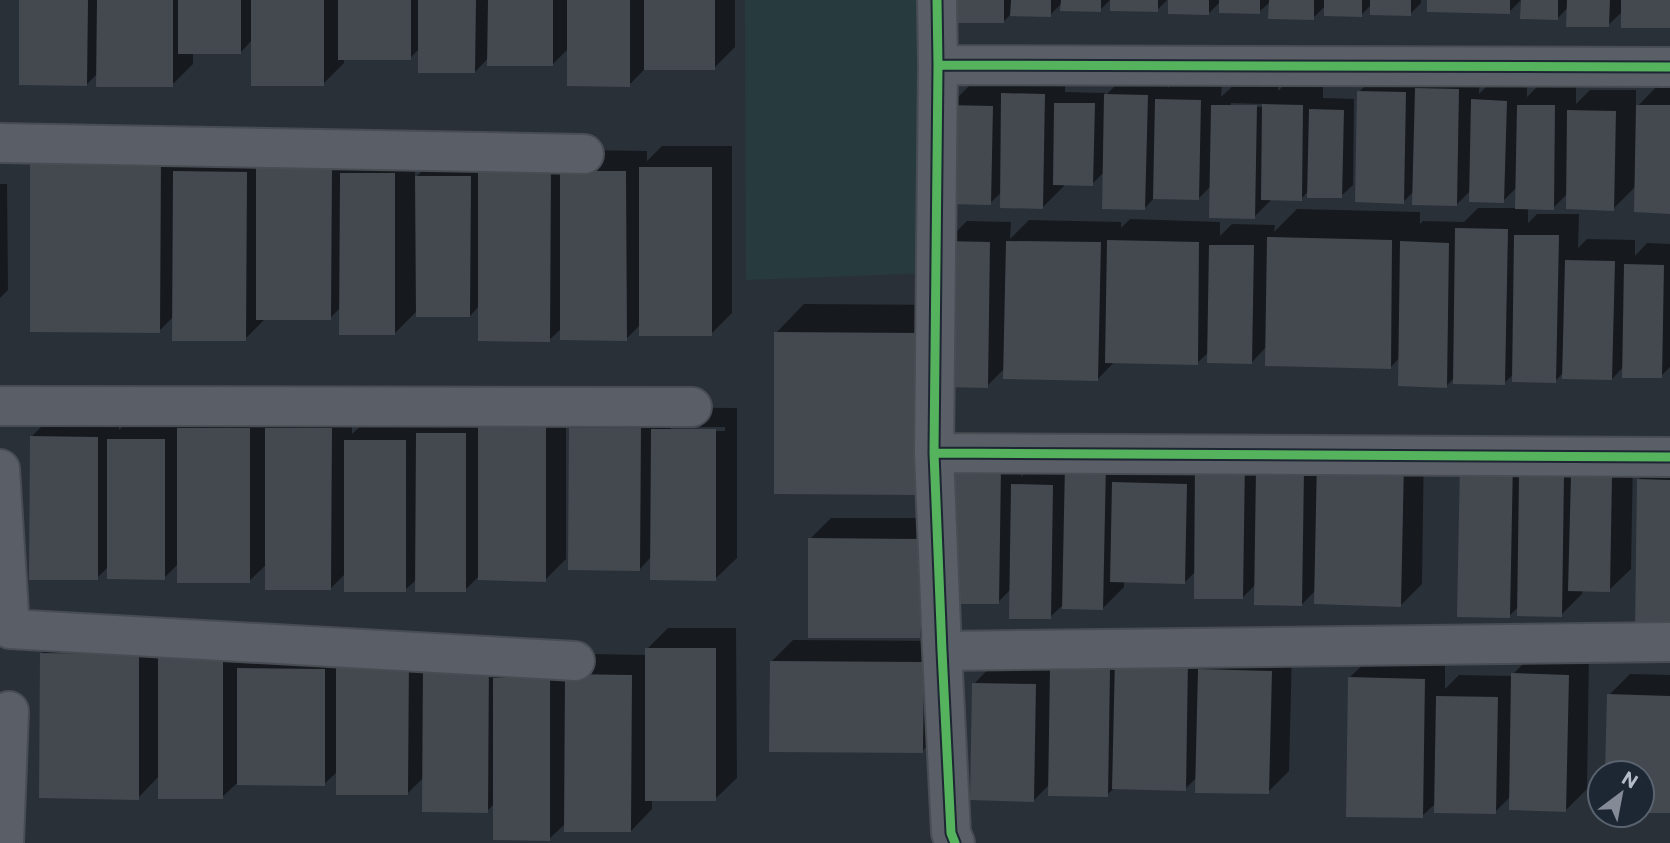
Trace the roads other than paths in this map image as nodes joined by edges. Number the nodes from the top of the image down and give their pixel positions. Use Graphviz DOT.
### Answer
graph roads {
  1 [pos="937,0"];
  2 [pos="938,65"];
  3 [pos="1670,67"];
  4 [pos="0,142"];
  5 [pos="584,155"];
  6 [pos="0,406"];
  7 [pos="692,407"];
  8 [pos="934,453"];
  9 [pos="1670,457"];
  10 [pos="0,469"];
  11 [pos="1670,642"];
  12 [pos="942,651"];
  13 [pos="575,661"];
  14 [pos="9,711"];
  15 [pos="4,843"];
  16 [pos="955,843"];
  1 -- 2 [label="street"];
  2 -- 3 [label="street"];
  2 -- 8 [label="street"];
  4 -- 5 [label="street"];
  6 -- 7 [label="street"];
  8 -- 9 [label="street"];
  8 -- 12 [label="street"];
  10 -- 13 [label="street"];
  11 -- 12 [label="street"];
  12 -- 16 [label="street"];
  14 -- 15 [label="street"];
}
